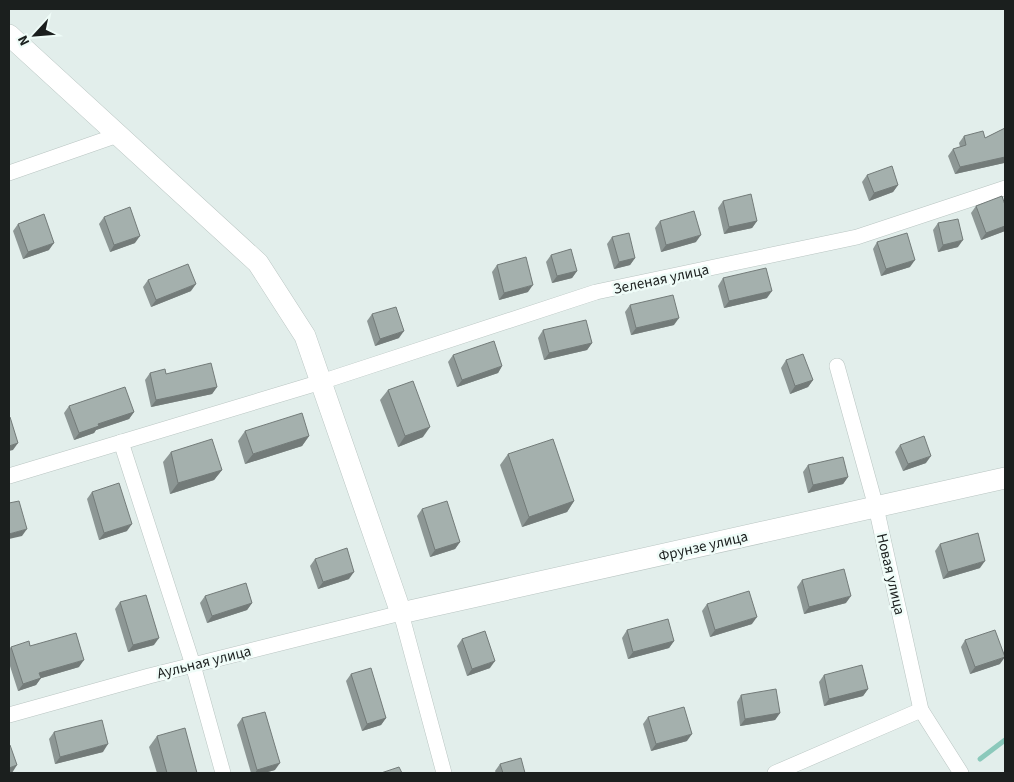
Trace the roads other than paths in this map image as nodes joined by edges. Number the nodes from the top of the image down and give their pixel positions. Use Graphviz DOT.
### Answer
graph roads {
  1 [pos="9,35"];
  2 [pos="118,135"];
  3 [pos="9,173"];
  4 [pos="1005,188"];
  5 [pos="837,366"];
  6 [pos="321,382"];
  7 [pos="121,442"];
  8 [pos="9,476"];
  9 [pos="1005,478"];
  10 [pos="876,507"];
  11 [pos="401,613"];
  12 [pos="193,665"];
  13 [pos="922,710"];
  14 [pos="9,715"];
  15 [pos="223,773"];
  16 [pos="444,773"];
  17 [pos="775,773"];
  18 [pos="961,773"];
  1 -- 2 [label="street"];
  2 -- 3 [label="street"];
  2 -- 6 [label="street"];
  4 -- 6 [label="street, Зеленая улица"];
  5 -- 10 [label="street, Новая улица"];
  6 -- 7 [label="street, Зеленая улица"];
  6 -- 11 [label="street"];
  7 -- 8 [label="street, Зеленая улица"];
  7 -- 12 [label="street"];
  9 -- 10 [label="street, Фрунзе улица"];
  10 -- 11 [label="street, Фрунзе улица"];
  10 -- 13 [label="street, Новая улица"];
  11 -- 12 [label="street, Аульная улица"];
  11 -- 16 [label="street"];
  12 -- 14 [label="street, Аульная улица"];
  12 -- 15 [label="street"];
  13 -- 17 [label="street"];
  13 -- 18 [label="street, Новая улица"];
}
